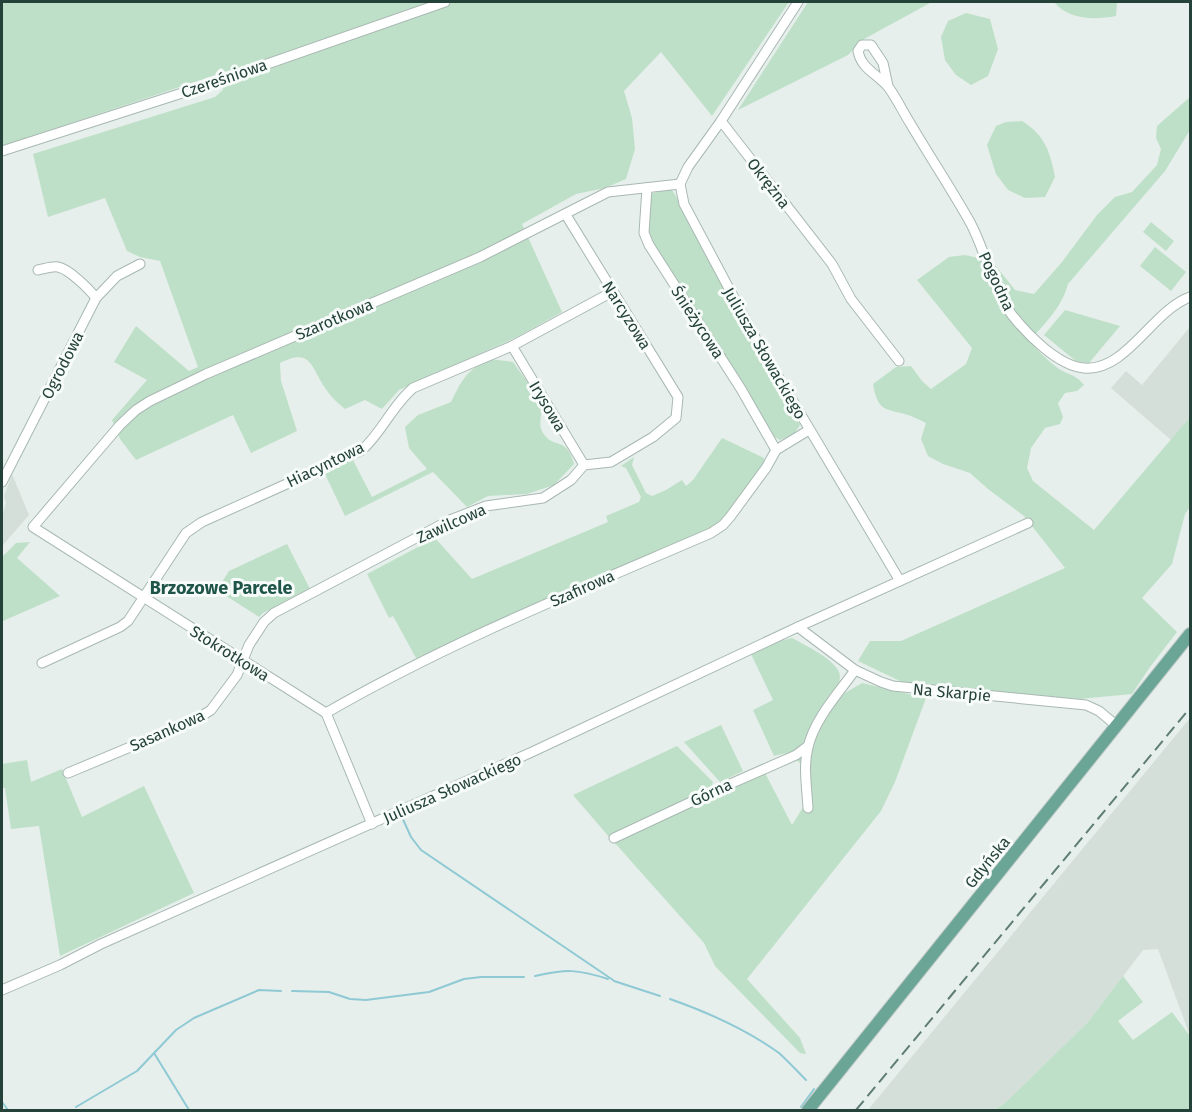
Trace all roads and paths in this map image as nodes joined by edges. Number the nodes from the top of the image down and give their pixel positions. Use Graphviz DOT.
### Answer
graph roads {
  1 [pos="445,2"];
  2 [pos="798,2"];
  3 [pos="888,86"];
  4 [pos="721,121"];
  5 [pos="2,151"];
  6 [pos="680,184"];
  7 [pos="647,188"];
  8 [pos="566,215"];
  9 [pos="140,264"];
  10 [pos="38,270"];
  11 [pos="612,292"];
  12 [pos="1191,297"];
  13 [pos="96,298"];
  14 [pos="512,346"];
  15 [pos="899,361"];
  16 [pos="809,430"];
  17 [pos="776,450"];
  18 [pos="584,465"];
  19 [pos="2,482"];
  20 [pos="1028,523"];
  21 [pos="33,527"];
  22 [pos="900,581"];
  23 [pos="143,598"];
  24 [pos="798,627"];
  25 [pos="1191,634"];
  26 [pos="243,660"];
  27 [pos="42,663"];
  28 [pos="855,670"];
  29 [pos="326,713"];
  30 [pos="1118,726"];
  31 [pos="808,746"];
  32 [pos="68,773"];
  33 [pos="808,808"];
  34 [pos="372,824"];
  35 [pos="614,838"];
  36 [pos="2,990"];
  37 [pos="808,1110"];
  1 -- 5 [label="street, Czereśniowa"];
  2 -- 4 [label="street"];
  3 -- 12 [label="street, Pogodna"];
  4 -- 6 [label="street"];
  4 -- 15 [label="street, Okrężna"];
  6 -- 7 [label="street, Szarotkowa"];
  6 -- 16 [label="street, Juliusza Słowackiego"];
  7 -- 8 [label="street, Szarotkowa"];
  7 -- 17 [label="street, Śnieżycowa"];
  8 -- 11 [label="street, Narcyzowa"];
  8 -- 21 [label="street, Szarotkowa"];
  9 -- 13 [label="street, Ogrodowa"];
  10 -- 13 [label="street"];
  11 -- 14 [label="street, Hiacyntowa"];
  11 -- 18 [label="street, Narcyzowa"];
  13 -- 19 [label="street, Ogrodowa"];
  14 -- 18 [label="street, Irysowa"];
  14 -- 23 [label="street, Hiacyntowa"];
  16 -- 17 [label="street, Szafirowa"];
  16 -- 22 [label="street, Juliusza Słowackiego"];
  17 -- 29 [label="street, Szafirowa"];
  18 -- 26 [label="street, Zawilcowa"];
  20 -- 22 [label="street, Juliusza Słowackiego"];
  21 -- 23 [label="street, Stokrotkowa"];
  22 -- 24 [label="street, Juliusza Słowackiego"];
  23 -- 26 [label="street, Stokrotkowa"];
  23 -- 27 [label="street, Hiacyntowa"];
  24 -- 28 [label="street, Na Skarpie"];
  24 -- 34 [label="street, Juliusza Słowackiego"];
  25 -- 30 [label="main road, Gdyńska"];
  26 -- 29 [label="street, Stokrotkowa"];
  26 -- 32 [label="street, Sasankowa"];
  28 -- 30 [label="street, Na Skarpie"];
  28 -- 31 [label="street"];
  29 -- 34 [label="street"];
  30 -- 37 [label="main road, Gdyńska"];
  31 -- 33 [label="street"];
  31 -- 35 [label="street, Górna"];
  34 -- 36 [label="street, Juliusza Słowackiego"];
}
